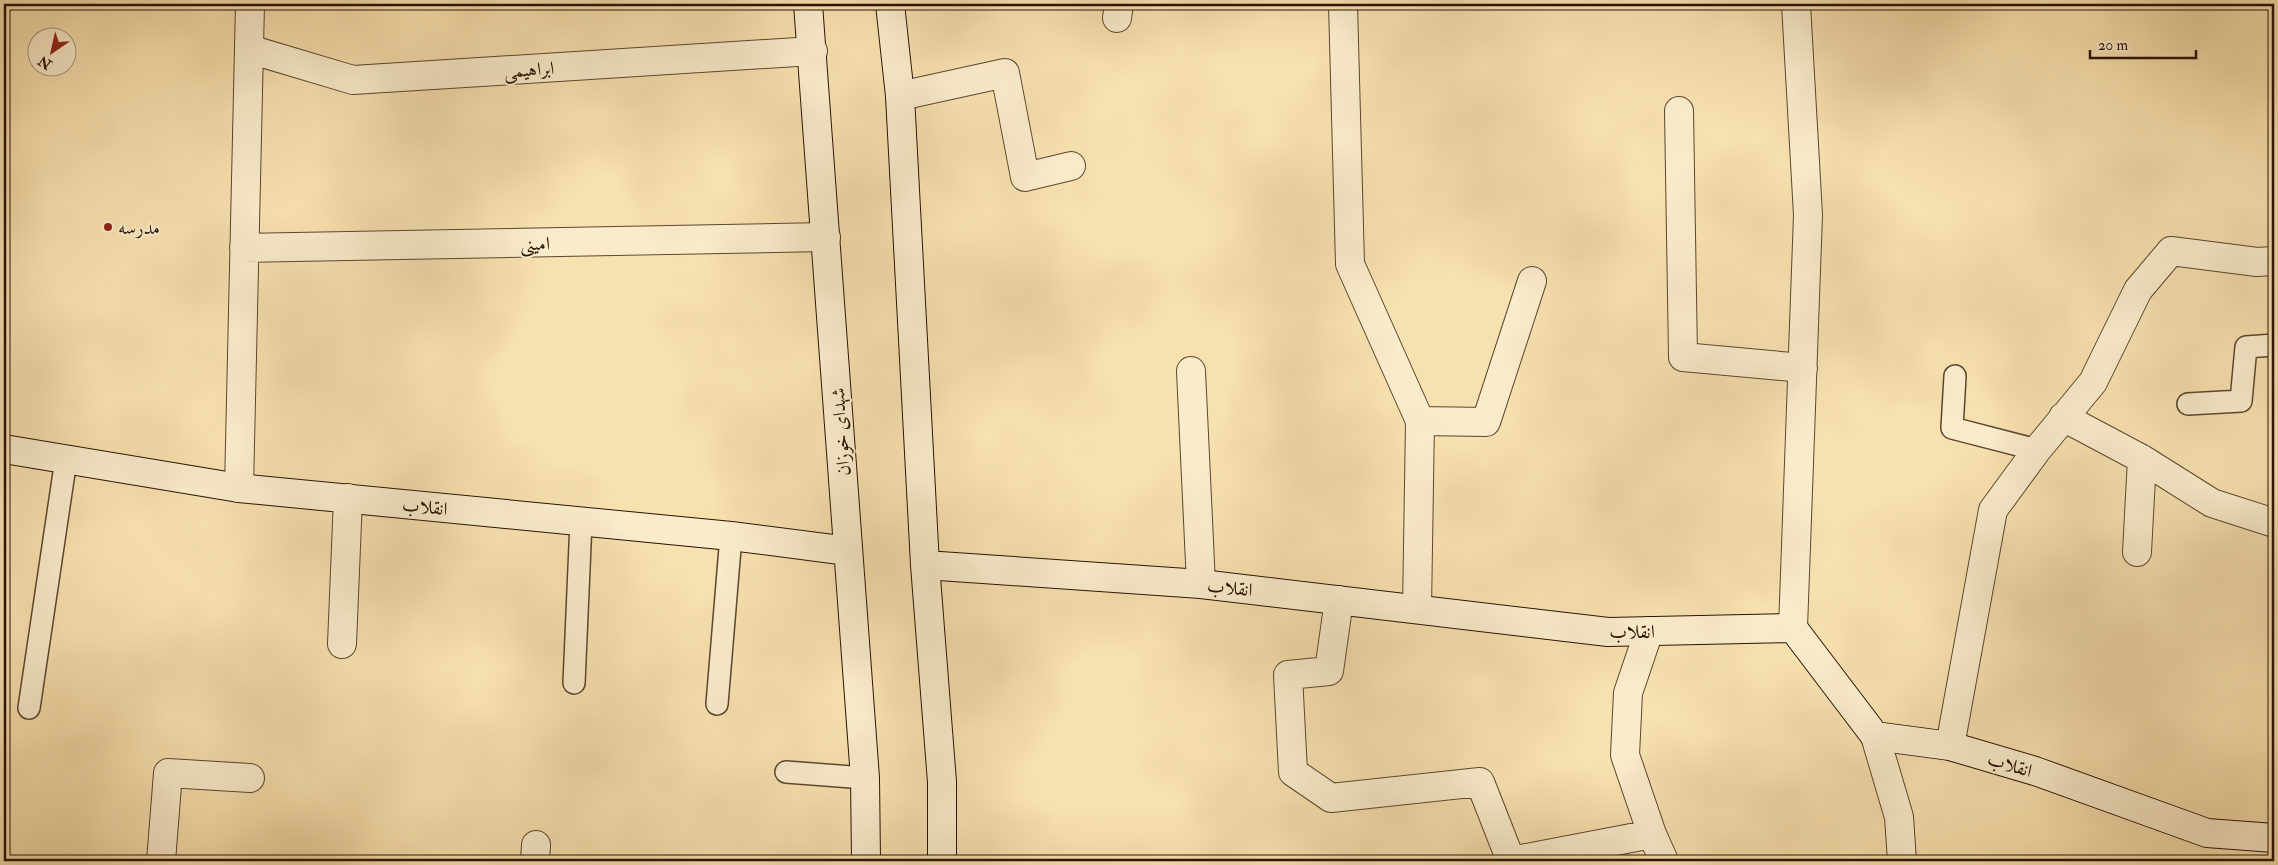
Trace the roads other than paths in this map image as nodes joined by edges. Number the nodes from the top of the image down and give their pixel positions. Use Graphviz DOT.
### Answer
graph roads {
  1 [pos="250,4"];
  2 [pos="808,4"];
  3 [pos="890,4"];
  4 [pos="1343,4"];
  5 [pos="1796,4"];
  6 [pos="249,49"];
  7 [pos="813,51"];
  8 [pos="900,96"];
  9 [pos="1679,112"];
  10 [pos="1071,166"];
  11 [pos="826,237"];
  12 [pos="244,248"];
  13 [pos="2274,261"];
  14 [pos="1532,282"];
  15 [pos="2274,345"];
  16 [pos="1803,368"];
  17 [pos="1191,371"];
  18 [pos="1955,376"];
  19 [pos="2188,404"];
  20 [pos="2063,417"];
  21 [pos="1420,421"];
  22 [pos="4,449"];
  23 [pos="2037,450"];
  24 [pos="66,459"];
  25 [pos="2142,459"];
  26 [pos="239,488"];
  27 [pos="348,498"];
  28 [pos="581,522"];
  29 [pos="2274,523"];
  30 [pos="731,536"];
  31 [pos="848,551"];
  32 [pos="2137,552"];
  33 [pos="925,565"];
  34 [pos="1202,584"];
  35 [pos="1339,600"];
  36 [pos="1418,609"];
  37 [pos="1793,628"];
  38 [pos="1649,631"];
  39 [pos="342,644"];
  40 [pos="574,683"];
  41 [pos="717,704"];
  42 [pos="29,708"];
  43 [pos="1875,736"];
  44 [pos="1950,746"];
  45 [pos="786,772"];
  46 [pos="250,778"];
  47 [pos="865,778"];
  48 [pos="1652,834"];
  49 [pos="2274,838"];
  50 [pos="161,861"];
  51 [pos="866,861"];
  52 [pos="942,861"];
  53 [pos="1664,861"];
  54 [pos="1902,861"];
  1 -- 6 [label="street"];
  2 -- 7 [label="street, شهدای خوزان"];
  3 -- 8 [label="street"];
  4 -- 21 [label="street"];
  5 -- 16 [label="street"];
  6 -- 7 [label="street, ابراهیمی"];
  6 -- 12 [label="street"];
  7 -- 11 [label="street, شهدای خوزان"];
  8 -- 10 [label="street"];
  8 -- 33 [label="street"];
  9 -- 16 [label="street"];
  11 -- 12 [label="street, امینی"];
  11 -- 31 [label="street, شهدای خوزان"];
  12 -- 26 [label="street"];
  13 -- 20 [label="street"];
  14 -- 21 [label="street"];
  15 -- 19 [label="lane"];
  16 -- 37 [label="street"];
  17 -- 34 [label="street"];
  18 -- 23 [label="lane"];
  20 -- 23 [label="street"];
  20 -- 25 [label="street"];
  21 -- 36 [label="street"];
  22 -- 24 [label="street, انقلاب"];
  23 -- 44 [label="street"];
  24 -- 26 [label="street, انقلاب"];
  24 -- 42 [label="lane"];
  25 -- 29 [label="street"];
  25 -- 32 [label="street"];
  26 -- 27 [label="street, انقلاب"];
  27 -- 28 [label="street, انقلاب"];
  27 -- 39 [label="street"];
  28 -- 30 [label="street, انقلاب"];
  28 -- 40 [label="lane"];
  30 -- 31 [label="street, انقلاب"];
  30 -- 41 [label="lane"];
  31 -- 47 [label="street, شهدای خوزان"];
  33 -- 34 [label="street, انقلاب"];
  33 -- 52 [label="street"];
  34 -- 35 [label="street, انقلاب"];
  35 -- 36 [label="street, انقلاب"];
  35 -- 48 [label="street"];
  36 -- 38 [label="street, انقلاب"];
  37 -- 38 [label="street, انقلاب"];
  37 -- 43 [label="street"];
  38 -- 48 [label="street"];
  43 -- 44 [label="street, انقلاب"];
  43 -- 54 [label="street"];
  44 -- 49 [label="street, انقلاب"];
  45 -- 47 [label="lane"];
  46 -- 50 [label="street"];
  47 -- 51 [label="street, شهدای خوزان"];
  48 -- 53 [label="street"];
}
